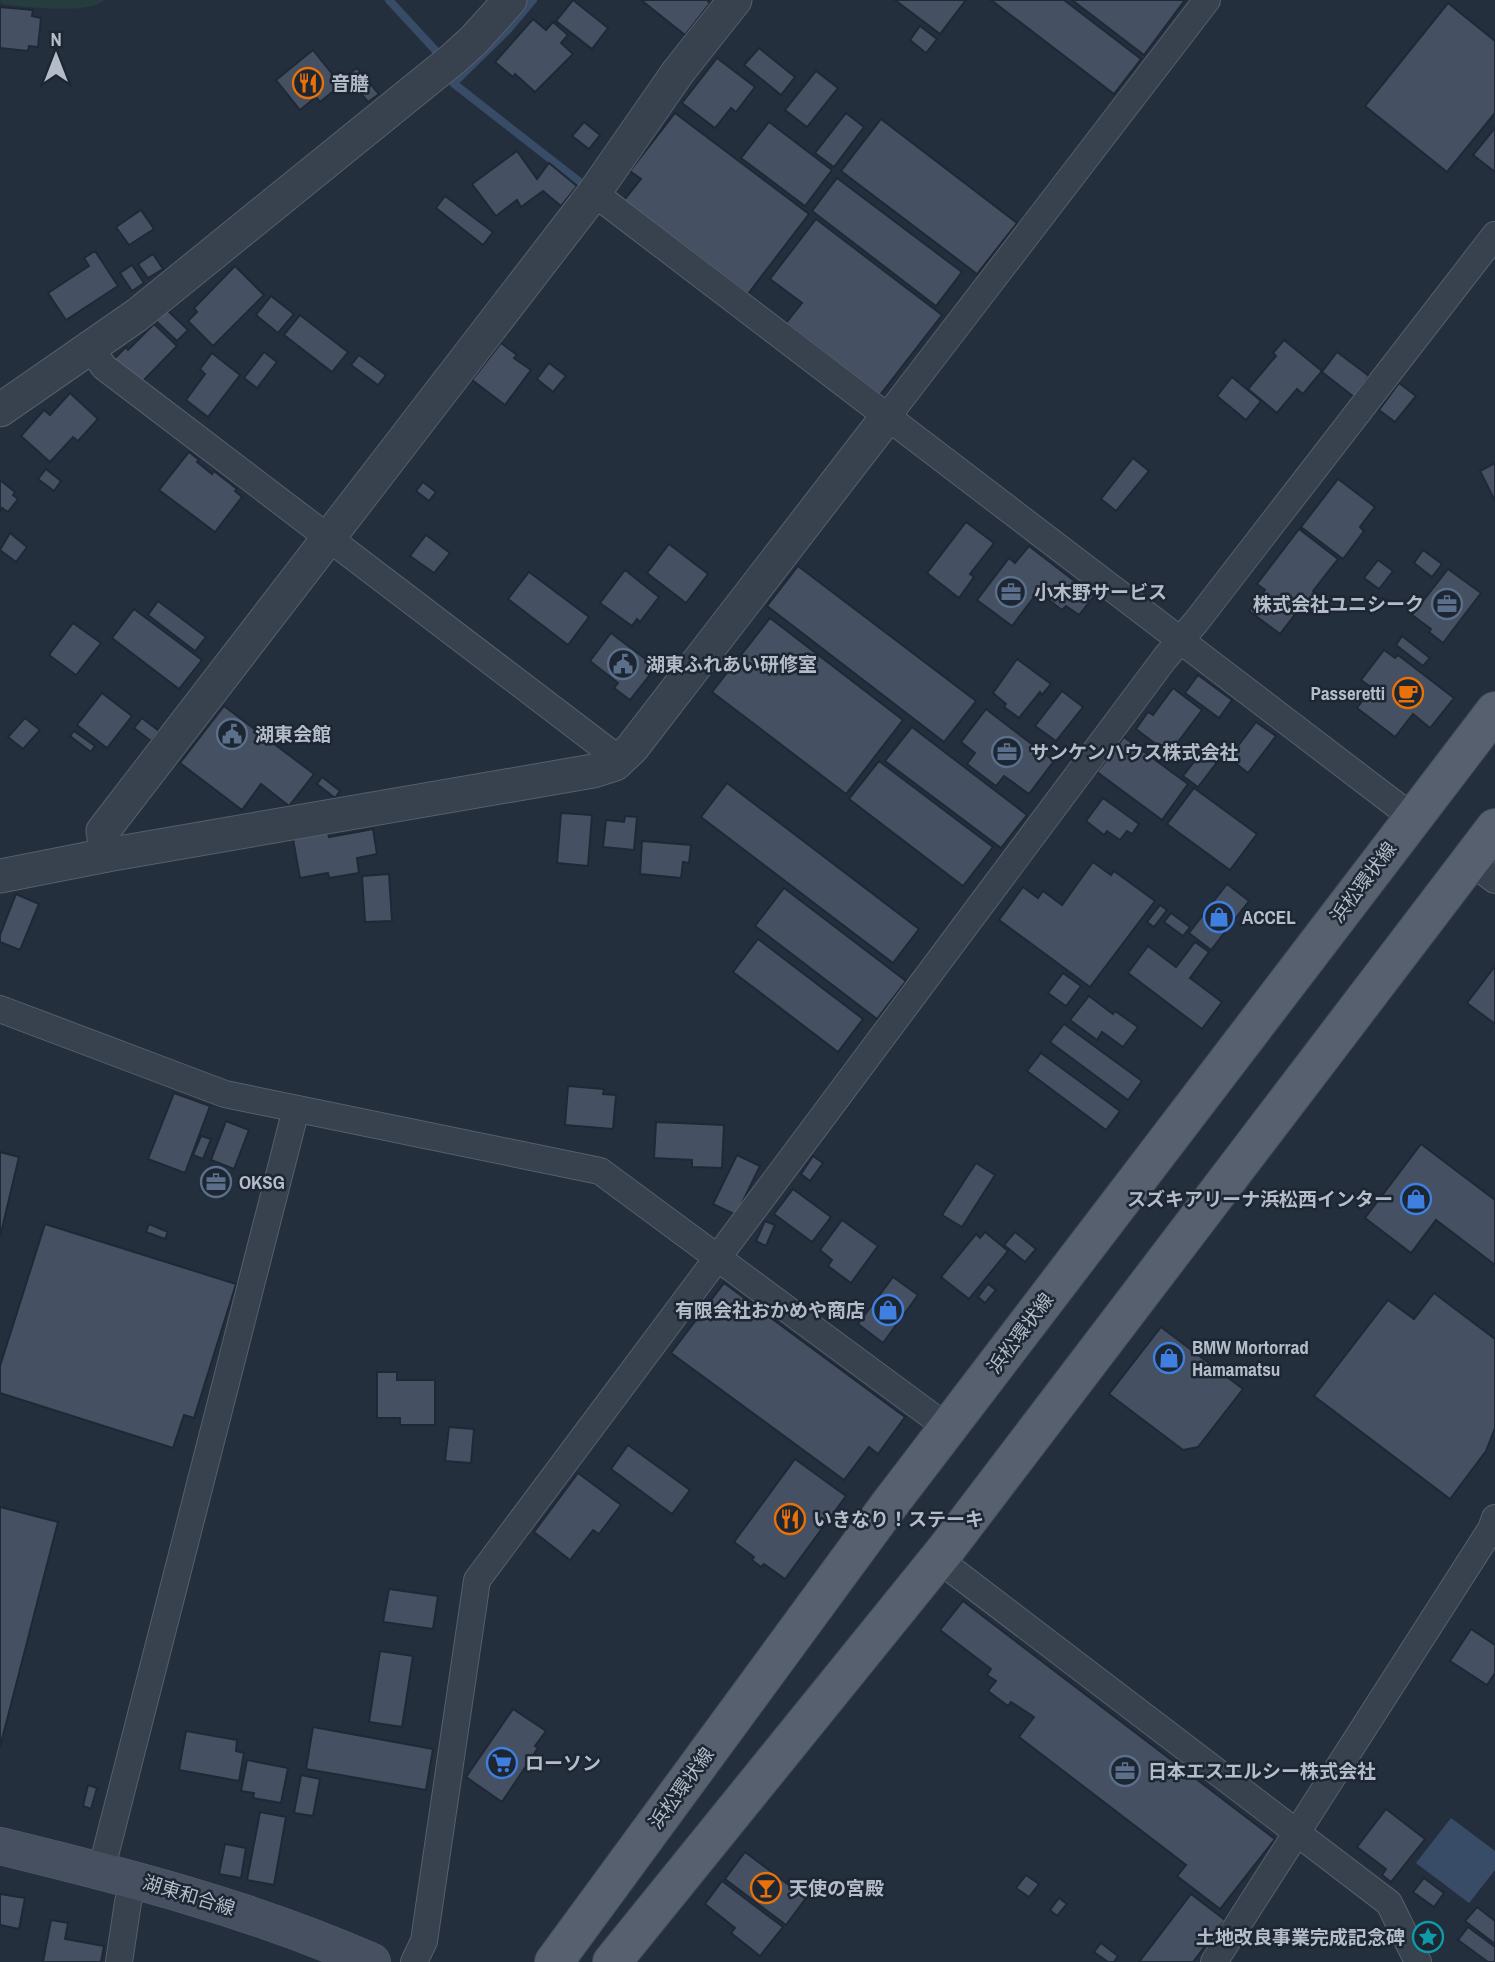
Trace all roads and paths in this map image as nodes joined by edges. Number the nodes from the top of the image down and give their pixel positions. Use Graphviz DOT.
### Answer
graph roads {
  1 [pos="510,0"];
  2 [pos="735,0"];
  3 [pos="1207,0"];
  4 [pos="594,193"];
  5 [pos="1495,235"];
  6 [pos="91,349"];
  7 [pos="0,410"];
  8 [pos="887,416"];
  9 [pos="329,538"];
  10 [pos="1180,640"];
  11 [pos="1495,711"];
  12 [pos="620,760"];
  13 [pos="1412,817"];
  14 [pos="1495,828"];
  15 [pos="107,855"];
  16 [pos="1483,870"];
  17 [pos="0,876"];
  18 [pos="0,1009"];
  19 [pos="296,1109"];
  20 [pos="717,1258"];
  21 [pos="948,1428"];
  22 [pos="1495,1518"];
  23 [pos="938,1559"];
  24 [pos="1297,1833"];
  25 [pos="0,1846"];
  26 [pos="118,1875"];
  27 [pos="119,1962"];
  28 [pos="372,1962"];
  29 [pos="414,1962"];
  30 [pos="554,1962"];
  31 [pos="612,1962"];
  32 [pos="1214,1962"];
  33 [pos="1418,1962"];
  1 -- 6 [label="street"];
  2 -- 4 [label="street"];
  3 -- 8 [label="street"];
  4 -- 8 [label="street"];
  4 -- 9 [label="street"];
  5 -- 10 [label="street"];
  6 -- 7 [label="street"];
  6 -- 9 [label="street"];
  8 -- 10 [label="street"];
  8 -- 12 [label="street"];
  9 -- 12 [label="street"];
  9 -- 15 [label="street"];
  10 -- 13 [label="street"];
  10 -- 20 [label="street"];
  11 -- 13 [label="main road, 浜松環状線"];
  12 -- 15 [label="street"];
  13 -- 21 [label="main road, 浜松環状線"];
  14 -- 16 [label="main road"];
  15 -- 17 [label="street"];
  16 -- 23 [label="main road"];
  18 -- 19 [label="street"];
  19 -- 20 [label="street"];
  19 -- 26 [label="street"];
  20 -- 21 [label="street"];
  20 -- 29 [label="street"];
  21 -- 30 [label="main road, 浜松環状線"];
  22 -- 24 [label="street"];
  23 -- 24 [label="street"];
  23 -- 31 [label="main road"];
  24 -- 32 [label="street"];
  24 -- 33 [label="street"];
  25 -- 26 [label="main road, 湖東和合線"];
  26 -- 27 [label="street"];
  26 -- 28 [label="main road, 湖東和合線"];
}
